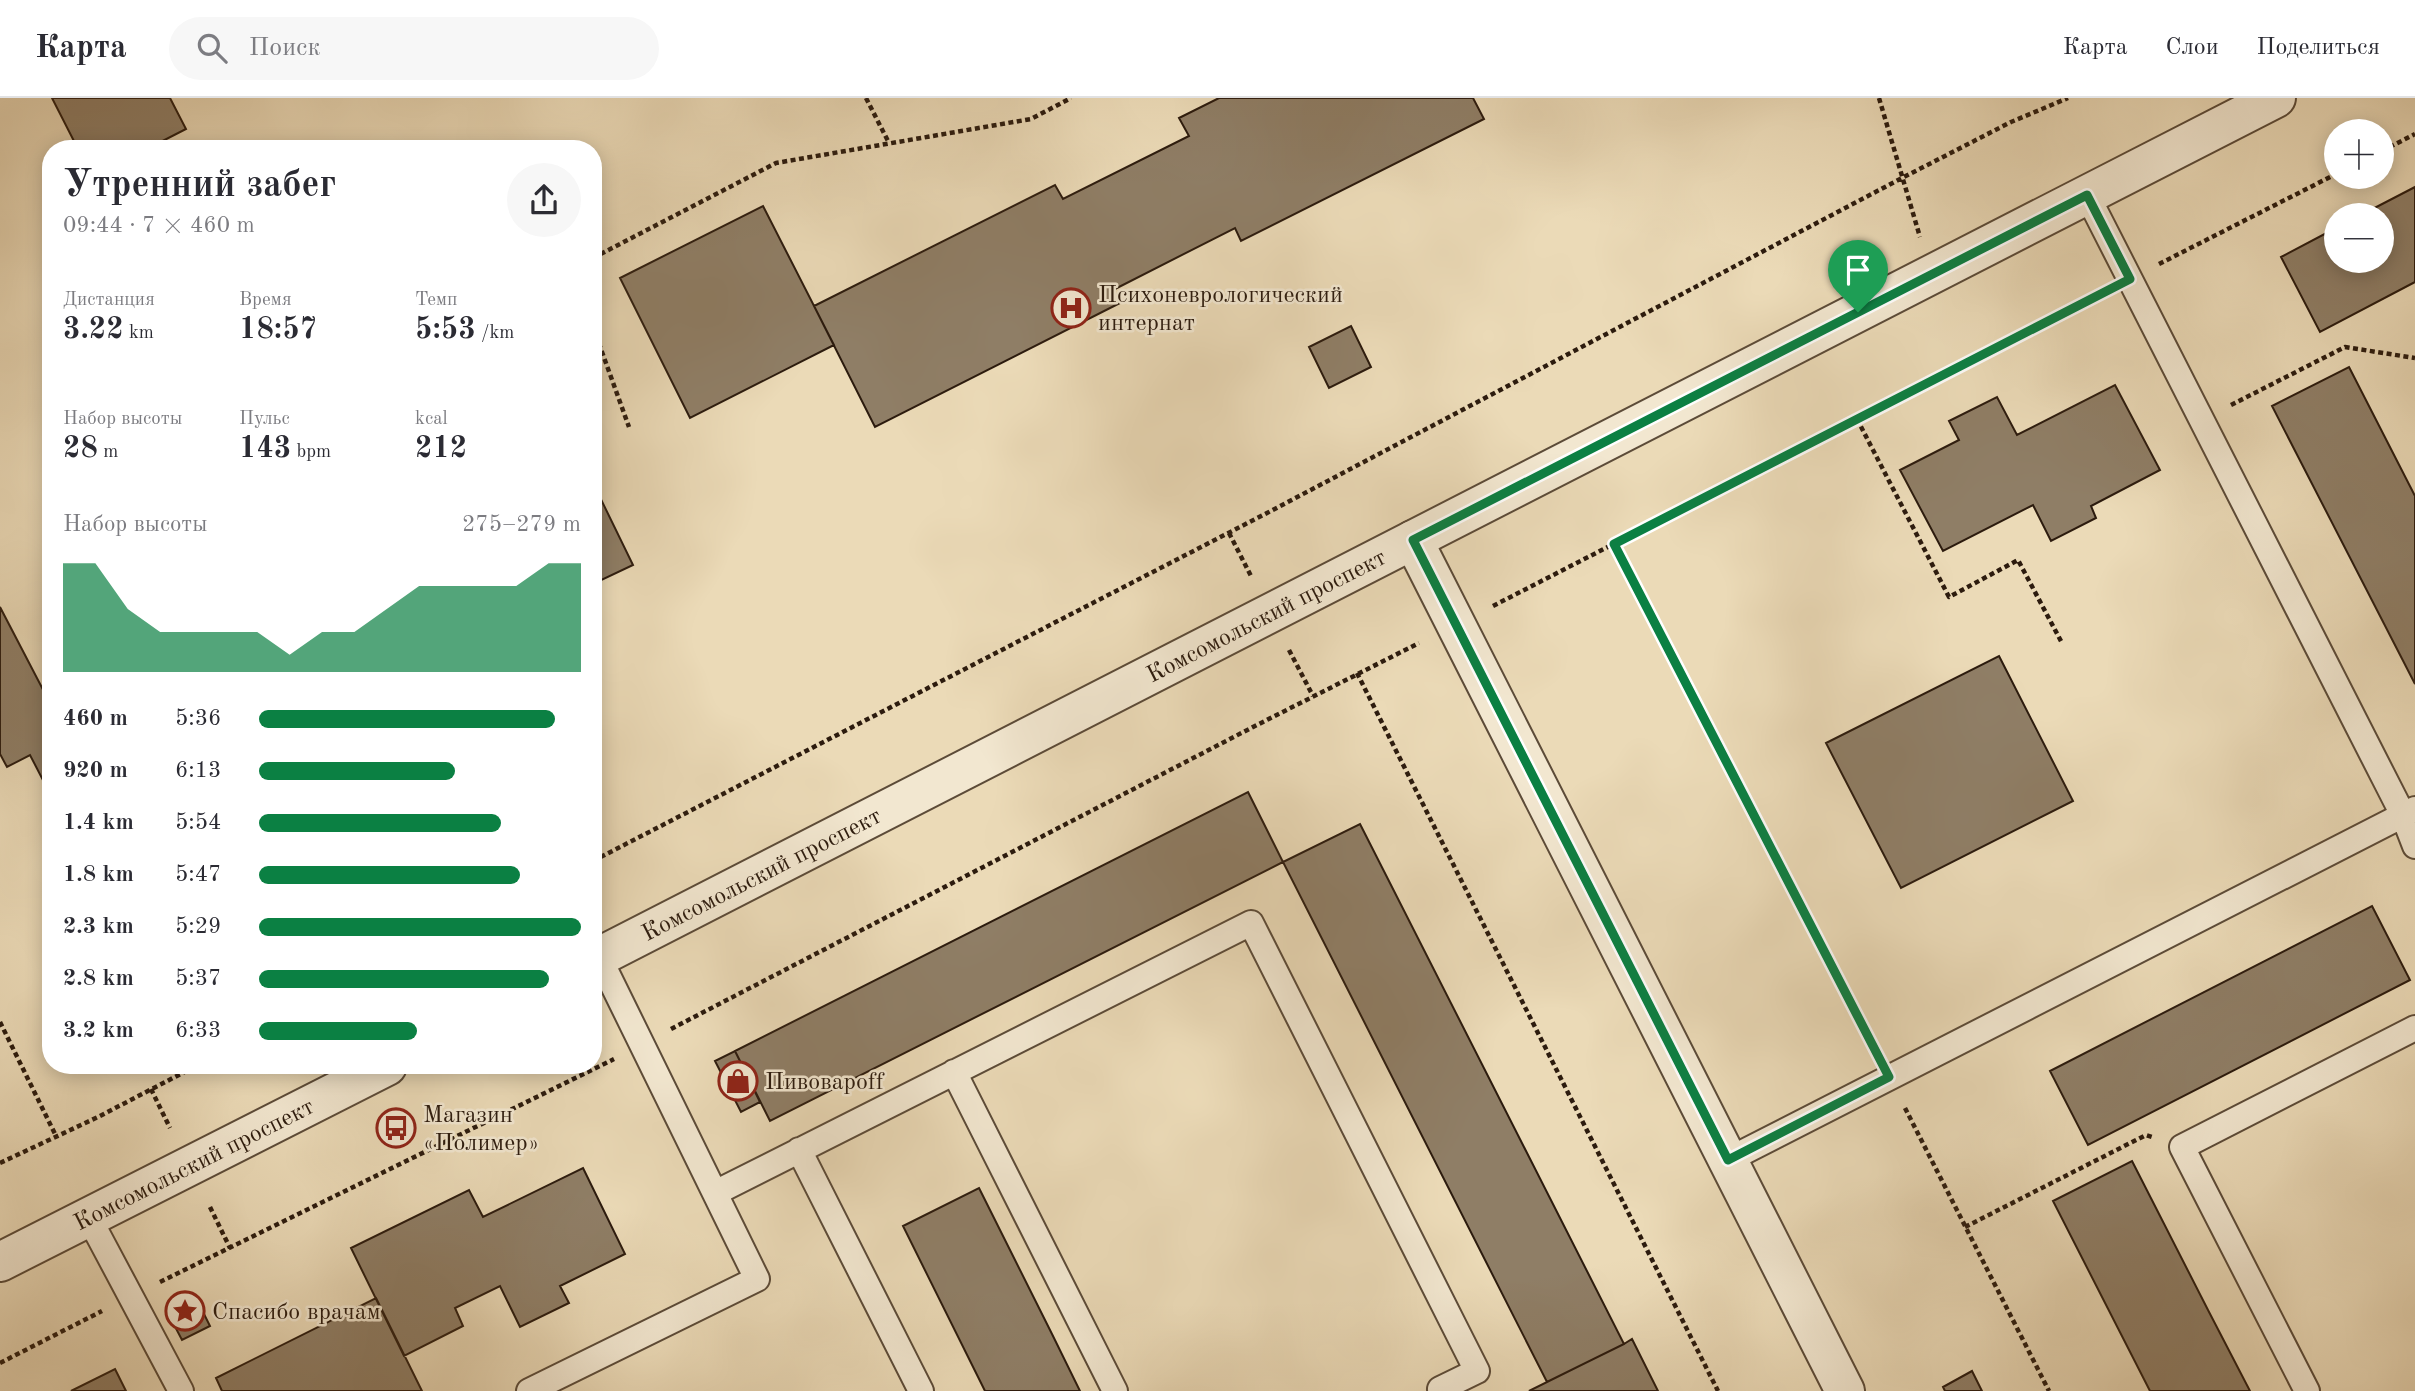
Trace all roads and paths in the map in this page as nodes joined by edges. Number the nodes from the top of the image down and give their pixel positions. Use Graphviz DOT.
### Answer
graph roads {
  1 [pos="866,98"];
  2 [pos="1071,98"];
  3 [pos="1878,98"];
  4 [pos="2068,98"];
  5 [pos="2276,98"];
  6 [pos="2415,134"];
  7 [pos="889,143"];
  8 [pos="2394,145"];
  9 [pos="1902,177"];
  10 [pos="2324,180"];
  11 [pos="2087,195"];
  12 [pos="602,253"];
  13 [pos="1932,274"];
  14 [pos="2130,279"];
  15 [pos="602,352"];
  16 [pos="2415,358"];
  17 [pos="1857,419"];
  18 [pos="2202,420"];
  19 [pos="629,427"];
  20 [pos="1229,533"];
  21 [pos="1413,540"];
  22 [pos="1614,544"];
  23 [pos="1253,579"];
  24 [pos="1456,625"];
  25 [pos="2062,643"];
  26 [pos="1287,645"];
  27 [pos="1357,673"];
  28 [pos="1313,696"];
  29 [pos="2409,812"];
  30 [pos="2415,846"];
  31 [pos="602,855"];
  32 [pos="602,955"];
  33 [pos="602,969"];
  34 [pos="0,1022"];
  35 [pos="2415,1028"];
  36 [pos="642,1045"];
  37 [pos="602,1065"];
  38 [pos="954,1072"];
  39 [pos="180,1074"];
  40 [pos="371,1074"];
  41 [pos="583,1074"];
  42 [pos="1889,1077"];
  43 [pos="151,1089"];
  44 [pos="170,1128"];
  45 [pos="56,1136"];
  46 [pos="2182,1147"];
  47 [pos="799,1150"];
  48 [pos="1728,1160"];
  49 [pos="0,1163"];
  50 [pos="715,1193"];
  51 [pos="210,1207"];
  52 [pos="89,1218"];
  53 [pos="1965,1227"];
  54 [pos="230,1248"];
  55 [pos="0,1262"];
  56 [pos="131,1297"];
  57 [pos="0,1363"];
  58 [pos="181,1391"];
  59 [pos="529,1391"];
  60 [pos="921,1391"];
  61 [pos="1115,1391"];
  62 [pos="1441,1391"];
  63 [pos="1718,1391"];
  64 [pos="1845,1391"];
  65 [pos="2049,1391"];
  66 [pos="2307,1391"];
  1 -- 7 [label="path"];
  2 -- 7 [label="path"];
  3 -- 9 [label="path"];
  4 -- 9 [label="path"];
  5 -- 11 [label="street, Комсомольский проспект"];
  6 -- 8 [label="path"];
  7 -- 12 [label="path"];
  9 -- 13 [label="path"];
  9 -- 20 [label="path"];
  10 -- 14 [label="path"];
  11 -- 13 [label="street, Комсомольский проспект"];
  11 -- 14 [label="lane"];
  13 -- 21 [label="street, Комсомольский проспект"];
  14 -- 17 [label="path"];
  14 -- 18 [label="lane"];
  15 -- 19 [label="path"];
  16 -- 18 [label="path"];
  17 -- 22 [label="path"];
  17 -- 25 [label="path"];
  18 -- 29 [label="lane"];
  20 -- 23 [label="path"];
  20 -- 31 [label="path"];
  21 -- 24 [label="street"];
  21 -- 32 [label="street, Комсомольский проспект"];
  22 -- 24 [label="path"];
  22 -- 42 [label="path"];
  24 -- 27 [label="path"];
  24 -- 48 [label="street"];
  26 -- 28 [label="path"];
  27 -- 28 [label="path"];
  27 -- 63 [label="path"];
  28 -- 36 [label="path"];
  29 -- 30 [label="lane"];
  29 -- 42 [label="lane"];
  33 -- 36 [label="lane"];
  34 -- 45 [label="path"];
  35 -- 46 [label="lane"];
  36 -- 37 [label="path"];
  36 -- 50 [label="lane"];
  38 -- 47 [label="lane"];
  38 -- 61 [label="lane"];
  38 -- 62 [label="lane"];
  39 -- 43 [label="path"];
  40 -- 52 [label="street, Комсомольский проспект"];
  41 -- 54 [label="path"];
  42 -- 48 [label="lane"];
  42 -- 53 [label="path"];
  43 -- 44 [label="path"];
  43 -- 45 [label="path"];
  45 -- 49 [label="path"];
  46 -- 53 [label="path"];
  46 -- 66 [label="lane"];
  47 -- 50 [label="lane"];
  47 -- 60 [label="lane"];
  48 -- 64 [label="street"];
  50 -- 59 [label="lane"];
  51 -- 54 [label="path"];
  52 -- 55 [label="street, Комсомольский проспект"];
  52 -- 56 [label="lane"];
  53 -- 65 [label="path"];
  54 -- 56 [label="path"];
  56 -- 57 [label="path"];
  56 -- 58 [label="lane"];
}
